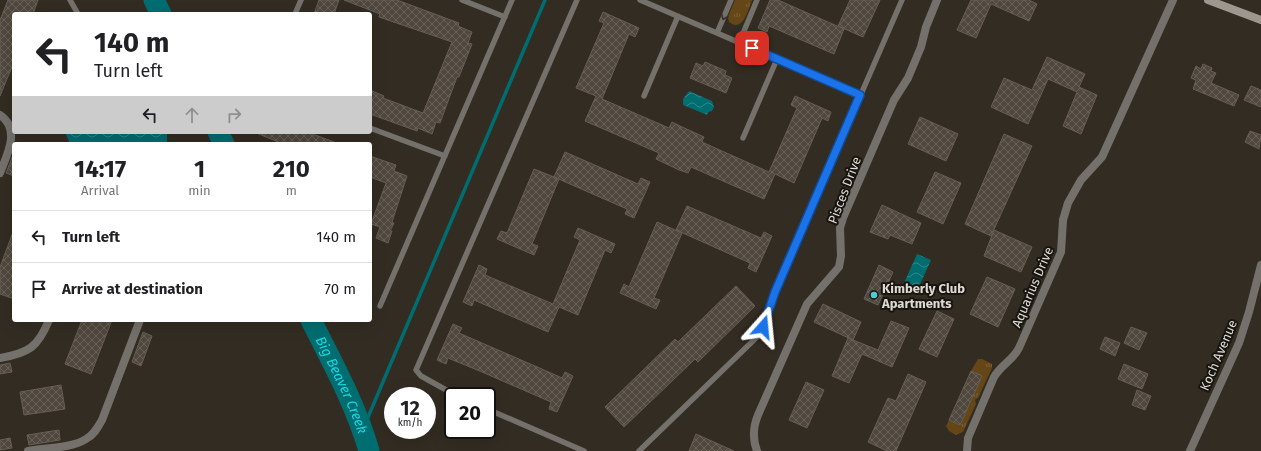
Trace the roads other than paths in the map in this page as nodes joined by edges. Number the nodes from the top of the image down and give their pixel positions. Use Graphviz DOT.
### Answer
graph roads {
  1 [pos="70,0"];
  2 [pos="301,0"];
  3 [pos="462,0"];
  4 [pos="512,0"];
  5 [pos="577,0"];
  6 [pos="640,0"];
  7 [pos="731,0"];
  8 [pos="757,0"];
  9 [pos="902,0"];
  10 [pos="937,0"];
  11 [pos="1173,0"];
  12 [pos="1208,0"];
  13 [pos="77,12"];
  14 [pos="296,12"];
  15 [pos="678,16"];
  16 [pos="505,17"];
  17 [pos="1261,20"];
  18 [pos="717,33"];
  19 [pos="739,43"];
  20 [pos="777,59"];
  21 [pos="860,95"];
  22 [pos="644,96"];
  23 [pos="0,115"];
  24 [pos="372,129"];
  25 [pos="743,138"];
  26 [pos="444,156"];
  27 [pos="0,173"];
  28 [pos="1261,265"];
  29 [pos="380,306"];
  30 [pos="48,322"];
  31 [pos="139,322"];
  32 [pos="0,358"];
  33 [pos="444,389"];
  34 [pos="496,413"];
  35 [pos="28,451"];
  36 [pos="584,451"];
  37 [pos="639,451"];
  38 [pos="757,451"];
  39 [pos="967,451"];
  40 [pos="1190,451"];
  1 -- 13 [label="lane"];
  2 -- 14 [label="lane"];
  3 -- 16 [label="lane"];
  4 -- 16 [label="lane"];
  5 -- 33 [label="lane"];
  6 -- 15 [label="lane"];
  7 -- 18 [label="lane, one-way"];
  8 -- 19 [label="lane"];
  9 -- 21 [label="lane"];
  10 -- 38 [label="street, Pisces Drive"];
  11 -- 39 [label="street, Aquarius Drive"];
  12 -- 17 [label="main road"];
  15 -- 18 [label="lane"];
  15 -- 22 [label="lane"];
  16 -- 26 [label="lane"];
  18 -- 19 [label="lane"];
  19 -- 20 [label="lane"];
  20 -- 21 [label="lane"];
  20 -- 25 [label="lane"];
  21 -- 37 [label="lane"];
  23 -- 27 [label="street"];
  24 -- 26 [label="lane"];
  26 -- 29 [label="lane"];
  28 -- 40 [label="street, Koch Avenue"];
  30 -- 32 [label="street"];
  31 -- 35 [label="street"];
  34 -- 36 [label="lane"];
}
